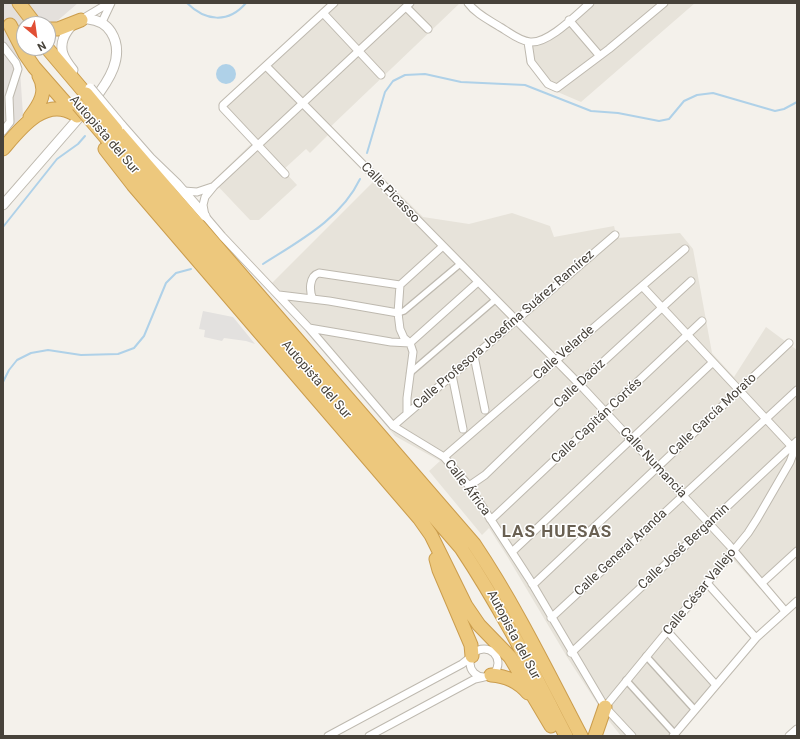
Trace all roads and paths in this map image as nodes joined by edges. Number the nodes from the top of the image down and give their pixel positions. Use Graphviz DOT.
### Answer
graph roads {
  1 [pos="10,3"];
  2 [pos="19,3"];
  3 [pos="110,3"];
  4 [pos="334,3"];
  5 [pos="468,3"];
  6 [pos="590,3"];
  7 [pos="664,3"];
  8 [pos="408,5"];
  9 [pos="323,13"];
  10 [pos="25,16"];
  11 [pos="28,16"];
  12 [pos="7,20"];
  13 [pos="81,20"];
  14 [pos="569,20"];
  15 [pos="102,22"];
  16 [pos="56,29"];
  17 [pos="428,29"];
  18 [pos="16,31"];
  19 [pos="528,42"];
  20 [pos="3,46"];
  21 [pos="56,49"];
  22 [pos="358,51"];
  23 [pos="599,55"];
  24 [pos="36,56"];
  25 [pos="54,56"];
  26 [pos="68,63"];
  27 [pos="34,66"];
  28 [pos="266,66"];
  29 [pos="381,75"];
  30 [pos="88,91"];
  31 [pos="302,104"];
  32 [pos="77,112"];
  33 [pos="25,125"];
  34 [pos="3,130"];
  35 [pos="111,135"];
  36 [pos="258,146"];
  37 [pos="3,150"];
  38 [pos="150,158"];
  39 [pos="285,174"];
  40 [pos="214,186"];
  41 [pos="184,191"];
  42 [pos="5,203"];
  43 [pos="205,216"];
  44 [pos="615,235"];
  45 [pos="222,236"];
  46 [pos="443,246"];
  47 [pos="685,249"];
  48 [pos="234,256"];
  49 [pos="460,264"];
  50 [pos="691,281"];
  51 [pos="478,282"];
  52 [pos="400,285"];
  53 [pos="642,286"];
  54 [pos="310,289"];
  55 [pos="279,296"];
  56 [pos="298,297"];
  57 [pos="313,299"];
  58 [pos="496,300"];
  59 [pos="662,307"];
  60 [pos="274,312"];
  61 [pos="398,313"];
  62 [pos="516,320"];
  63 [pos="702,321"];
  64 [pos="309,328"];
  65 [pos="687,335"];
  66 [pos="410,343"];
  67 [pos="789,343"];
  68 [pos="474,356"];
  69 [pos="556,360"];
  70 [pos="713,362"];
  71 [pos="410,373"];
  72 [pos="452,375"];
  73 [pos="579,384"];
  74 [pos="739,390"];
  75 [pos="797,390"];
  76 [pos="485,410"];
  77 [pos="606,412"];
  78 [pos="407,413"];
  79 [pos="766,418"];
  80 [pos="393,426"];
  81 [pos="463,429"];
  82 [pos="631,440"];
  83 [pos="794,444"];
  84 [pos="797,453"];
  85 [pos="444,457"];
  86 [pos="777,460"];
  87 [pos="793,461"];
  88 [pos="657,467"];
  89 [pos="784,470"];
  90 [pos="468,486"];
  91 [pos="683,495"];
  92 [pos="419,518"];
  93 [pos="490,518"];
  94 [pos="709,523"];
  95 [pos="734,550"];
  96 [pos="797,551"];
  97 [pos="512,552"];
  98 [pos="707,583"];
  99 [pos="762,583"];
  100 [pos="532,584"];
  101 [pos="797,601"];
  102 [pos="786,611"];
  103 [pos="551,618"];
  104 [pos="668,632"];
  105 [pos="756,638"];
  106 [pos="571,653"];
  107 [pos="472,656"];
  108 [pos="646,656"];
  109 [pos="488,676"];
  110 [pos="626,680"];
  111 [pos="716,685"];
  112 [pos="605,707"];
  113 [pos="695,710"];
  114 [pos="546,718"];
  115 [pos="797,728"];
  116 [pos="674,735"];
  117 [pos="328,736"];
  118 [pos="369,736"];
  119 [pos="556,736"];
  120 [pos="566,736"];
  121 [pos="581,736"];
  122 [pos="596,736"];
  123 [pos="632,736"];
  124 [pos="789,736"];
  1 -- 10 [label="highway"];
  2 -- 11 [label="highway"];
  3 -- 13 [label="street"];
  3 -- 15 [label="street"];
  4 -- 9 [label="street"];
  5 -- 19 [label="street"];
  6 -- 14 [label="street"];
  7 -- 23 [label="street"];
  8 -- 17 [label="street"];
  8 -- 22 [label="street"];
  9 -- 22 [label="street"];
  9 -- 28 [label="street"];
  12 -- 18 [label="highway"];
  12 -- 27 [label="highway"];
  13 -- 15 [label="street"];
  13 -- 16 [label="highway"];
  13 -- 26 [label="street"];
  14 -- 19 [label="street"];
  14 -- 23 [label="street"];
  15 -- 42 [label="street"];
  19 -- 23 [label="street"];
  20 -- 34 [label="street"];
  21 -- 26 [label="highway"];
  22 -- 29 [label="street"];
  22 -- 31 [label="street"];
  24 -- 32 [label="highway, Autopista del Sur"];
  25 -- 30 [label="highway, Autopista del Sur"];
  26 -- 30 [label="street"];
  27 -- 32 [label="highway"];
  27 -- 33 [label="highway"];
  28 -- 31 [label="street, Calle Picasso"];
  28 -- 36 [label="street"];
  30 -- 35 [label="highway, Autopista del Sur, bridge"];
  31 -- 36 [label="street"];
  31 -- 46 [label="street, Calle Picasso"];
  32 -- 33 [label="highway"];
  32 -- 35 [label="highway, Autopista del Sur, bridge"];
  33 -- 37 [label="highway"];
  35 -- 38 [label="street"];
  35 -- 60 [label="highway, Autopista del Sur"];
  35 -- 92 [label="highway"];
  35 -- 120 [label="highway, Autopista del Sur"];
  36 -- 39 [label="street"];
  36 -- 40 [label="street"];
  38 -- 41 [label="street"];
  38 -- 48 [label="highway"];
  40 -- 41 [label="street"];
  40 -- 43 [label="street"];
  41 -- 43 [label="street"];
  43 -- 45 [label="street, Calle África"];
  44 -- 62 [label="street, Calle Profesora Josefina Suárez Ramírez"];
  45 -- 48 [label="highway"];
  45 -- 55 [label="street, Calle África"];
  46 -- 49 [label="street, Calle Picasso"];
  46 -- 52 [label="street"];
  47 -- 53 [label="street, Calle Velarde"];
  48 -- 60 [label="highway"];
  49 -- 51 [label="street, Calle Picasso"];
  49 -- 61 [label="street"];
  50 -- 59 [label="street, Calle Daoiz"];
  51 -- 58 [label="street, Calle Picasso"];
  51 -- 66 [label="street"];
  52 -- 54 [label="street"];
  52 -- 61 [label="street"];
  53 -- 59 [label="street"];
  53 -- 69 [label="street, Calle Velarde"];
  54 -- 56 [label="street"];
  54 -- 57 [label="street"];
  55 -- 56 [label="street"];
  55 -- 64 [label="street, Calle África"];
  56 -- 57 [label="street"];
  57 -- 61 [label="street"];
  58 -- 62 [label="street, Calle Picasso"];
  58 -- 71 [label="street"];
  59 -- 65 [label="street"];
  59 -- 73 [label="street, Calle Daoiz"];
  60 -- 121 [label="highway, Autopista del Sur"];
  61 -- 66 [label="street"];
  62 -- 68 [label="street, Calle Profesora Josefina Suárez Ramírez"];
  62 -- 69 [label="street, Calle Numancia"];
  63 -- 65 [label="street, Calle Capitán Cortés"];
  64 -- 66 [label="street"];
  64 -- 80 [label="street, Calle África"];
  65 -- 70 [label="street"];
  65 -- 77 [label="street, Calle Capitán Cortés"];
  66 -- 71 [label="street"];
  67 -- 74 [label="street, Calle García Morato"];
  68 -- 72 [label="street, Calle Profesora Josefina Suárez Ramírez"];
  68 -- 76 [label="street"];
  69 -- 73 [label="street, Calle Numancia"];
  69 -- 85 [label="street, Calle Velarde"];
  70 -- 74 [label="street"];
  70 -- 82 [label="street"];
  71 -- 78 [label="street"];
  72 -- 78 [label="street, Calle Profesora Josefina Suárez Ramírez"];
  72 -- 81 [label="street"];
  73 -- 77 [label="street, Calle Numancia"];
  73 -- 90 [label="street, Calle Daoiz"];
  74 -- 79 [label="street"];
  74 -- 88 [label="street, Calle García Morato"];
  75 -- 79 [label="street, Calle General Aranda"];
  77 -- 82 [label="street, Calle Numancia"];
  77 -- 93 [label="street, Calle Capitán Cortés"];
  78 -- 80 [label="street, Calle Profesora Josefina Suárez Ramírez"];
  79 -- 83 [label="street"];
  79 -- 91 [label="street, Calle General Aranda"];
  80 -- 85 [label="street, Calle África"];
  82 -- 88 [label="street, Calle Numancia"];
  82 -- 97 [label="street"];
  83 -- 84 [label="street"];
  83 -- 86 [label="street, Calle José Bergamin"];
  83 -- 87 [label="street, Calle César Vallejo"];
  85 -- 90 [label="street, Calle África"];
  86 -- 89 [label="street"];
  86 -- 94 [label="street, Calle José Bergamin"];
  87 -- 89 [label="street, Calle César Vallejo"];
  88 -- 91 [label="street, Calle Numancia"];
  88 -- 100 [label="street, Calle García Morato"];
  89 -- 95 [label="street, Calle César Vallejo"];
  90 -- 93 [label="street, Calle África"];
  91 -- 94 [label="street, Calle Numancia"];
  91 -- 103 [label="street, Calle General Aranda"];
  92 -- 107 [label="highway"];
  92 -- 114 [label="highway"];
  93 -- 97 [label="street, Calle África"];
  94 -- 95 [label="street, Calle Numancia"];
  94 -- 106 [label="street, Calle José Bergamin"];
  95 -- 98 [label="street, Calle César Vallejo"];
  95 -- 99 [label="street, Calle Numancia"];
  96 -- 99 [label="street"];
  97 -- 100 [label="street, Calle África"];
  98 -- 104 [label="street, Calle César Vallejo"];
  98 -- 105 [label="street"];
  99 -- 102 [label="street, Calle Numancia"];
  100 -- 103 [label="street, Calle África"];
  101 -- 102 [label="street"];
  102 -- 105 [label="street"];
  103 -- 106 [label="street, Calle África"];
  104 -- 108 [label="street, Calle César Vallejo"];
  104 -- 111 [label="street"];
  105 -- 111 [label="street"];
  106 -- 112 [label="street, Calle África"];
  107 -- 109 [label="street"];
  107 -- 109 [label="street"];
  107 -- 117 [label="street"];
  108 -- 110 [label="street, Calle César Vallejo"];
  108 -- 113 [label="street"];
  109 -- 114 [label="highway"];
  109 -- 118 [label="street"];
  110 -- 112 [label="street, Calle César Vallejo"];
  110 -- 116 [label="street"];
  111 -- 113 [label="street"];
  112 -- 122 [label="highway"];
  112 -- 123 [label="street, Calle África"];
  113 -- 116 [label="street"];
  114 -- 119 [label="highway"];
  115 -- 124 [label="street"];
}
